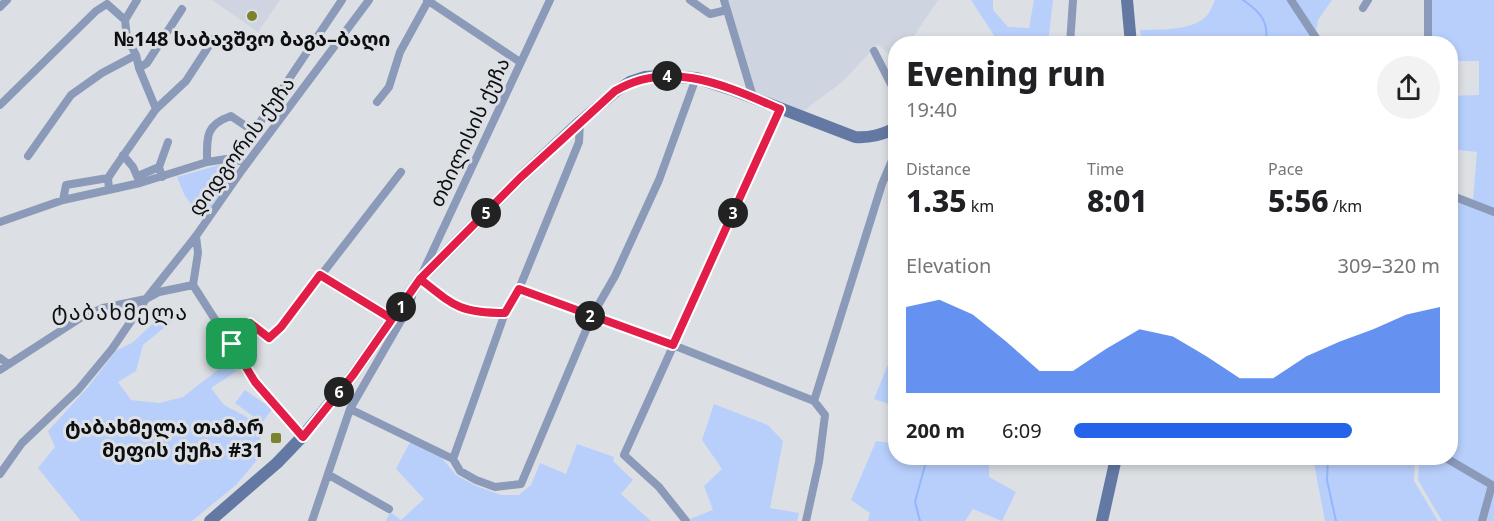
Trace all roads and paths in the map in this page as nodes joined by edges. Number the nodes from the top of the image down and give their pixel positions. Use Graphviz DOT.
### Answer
graph roads {
  1 [pos="7,0"];
  2 [pos="137,0"];
  3 [pos="342,0"];
  4 [pos="369,0"];
  5 [pos="427,0"];
  6 [pos="550,0"];
  7 [pos="690,0"];
  8 [pos="724,0"];
  9 [pos="1072,0"];
  10 [pos="1127,0"];
  11 [pos="1292,0"];
  12 [pos="1428,0"];
  13 [pos="0,7"];
  14 [pos="182,9"];
  15 [pos="727,10"];
  16 [pos="125,20"];
  17 [pos="1070,36"];
  18 [pos="1130,36"];
  19 [pos="1315,36"];
  20 [pos="1428,36"];
  21 [pos="214,38"];
  22 [pos="874,51"];
  23 [pos="136,55"];
  24 [pos="520,62"];
  25 [pos="139,68"];
  26 [pos="696,78"];
  27 [pos="888,78"];
  28 [pos="753,97"];
  29 [pos="377,102"];
  30 [pos="0,103"];
  31 [pos="156,109"];
  32 [pos="780,109"];
  33 [pos="580,122"];
  34 [pos="254,131"];
  35 [pos="888,131"];
  36 [pos="168,142"];
  37 [pos="123,154"];
  38 [pos="28,156"];
  39 [pos="239,157"];
  40 [pos="207,162"];
  41 [pos="159,167"];
  42 [pos="242,170"];
  43 [pos="888,170"];
  44 [pos="401,172"];
  45 [pos="162,177"];
  46 [pos="108,178"];
  47 [pos="139,179"];
  48 [pos="109,189"];
  49 [pos="1458,198"];
  50 [pos="63,200"];
  51 [pos="1494,212"];
  52 [pos="0,222"];
  53 [pos="196,236"];
  54 [pos="320,275"];
  55 [pos="420,279"];
  56 [pos="193,285"];
  57 [pos="519,289"];
  58 [pos="146,299"];
  59 [pos="505,313"];
  60 [pos="592,316"];
  61 [pos="392,319"];
  62 [pos="232,344"];
  63 [pos="673,345"];
  64 [pos="0,358"];
  65 [pos="8,364"];
  66 [pos="0,370"];
  67 [pos="814,401"];
  68 [pos="350,409"];
  69 [pos="303,437"];
  70 [pos="453,459"];
  71 [pos="1114,465"];
  72 [pos="1458,465"];
  73 [pos="0,474"];
  74 [pos="329,475"];
  75 [pos="389,509"];
  76 [pos="210,521"];
  77 [pos="312,521"];
  78 [pos="686,521"];
  79 [pos="806,521"];
  80 [pos="1102,521"];
  81 [pos="1482,521"];
  1 -- 13 [label="street"];
  2 -- 16 [label="street"];
  3 -- 34 [label="street"];
  4 -- 42 [label="street, დიდგორის ქუჩა"];
  5 -- 24 [label="street"];
  5 -- 29 [label="street"];
  6 -- 24 [label="street, თბილისის ქუჩა"];
  7 -- 15 [label="street"];
  8 -- 15 [label="street"];
  9 -- 17 [label="street"];
  10 -- 18 [label="street"];
  11 -- 19 [label="street"];
  12 -- 20 [label="street"];
  14 -- 25 [label="street"];
  15 -- 28 [label="street"];
  16 -- 23 [label="street"];
  16 -- 30 [label="street"];
  21 -- 31 [label="street"];
  22 -- 27 [label="street"];
  23 -- 25 [label="street"];
  23 -- 38 [label="street"];
  24 -- 55 [label="street, თბილისის ქუჩა"];
  25 -- 31 [label="street"];
  26 -- 28 [label="street"];
  26 -- 33 [label="street"];
  26 -- 60 [label="street"];
  28 -- 32 [label="street"];
  31 -- 37 [label="street"];
  32 -- 35 [label="street"];
  32 -- 63 [label="street"];
  33 -- 55 [label="street"];
  33 -- 57 [label="street"];
  34 -- 39 [label="street"];
  34 -- 40 [label="street"];
  36 -- 41 [label="street"];
  37 -- 46 [label="street"];
  37 -- 47 [label="street"];
  39 -- 40 [label="street"];
  39 -- 42 [label="street"];
  40 -- 45 [label="street"];
  41 -- 45 [label="street"];
  41 -- 47 [label="street"];
  42 -- 53 [label="street, დიდგორის ქუჩა"];
  43 -- 67 [label="street"];
  44 -- 54 [label="street"];
  45 -- 47 [label="street"];
  46 -- 48 [label="street"];
  46 -- 50 [label="street"];
  47 -- 48 [label="street"];
  48 -- 50 [label="street"];
  49 -- 51 [label="street"];
  50 -- 52 [label="street"];
  53 -- 56 [label="street, დიდგორის ქუჩა"];
  53 -- 58 [label="street"];
  54 -- 61 [label="street"];
  54 -- 62 [label="street"];
  55 -- 59 [label="street"];
  55 -- 61 [label="street"];
  55 -- 68 [label="street, თბილისის ქუჩა"];
  56 -- 58 [label="street"];
  56 -- 62 [label="street"];
  57 -- 59 [label="street"];
  57 -- 60 [label="street"];
  58 -- 65 [label="street"];
  58 -- 73 [label="street"];
  59 -- 70 [label="street"];
  60 -- 63 [label="street"];
  60 -- 70 [label="street"];
  61 -- 69 [label="street"];
  62 -- 69 [label="street"];
  63 -- 67 [label="street"];
  63 -- 78 [label="street"];
  64 -- 65 [label="street"];
  65 -- 66 [label="street"];
  67 -- 79 [label="street"];
  68 -- 70 [label="street"];
  68 -- 74 [label="street, თბილისის ქუჩა"];
  69 -- 76 [label="street"];
  71 -- 80 [label="street"];
  72 -- 81 [label="street"];
  74 -- 75 [label="street"];
  74 -- 77 [label="street, თბილისის ქუჩა"];
}
